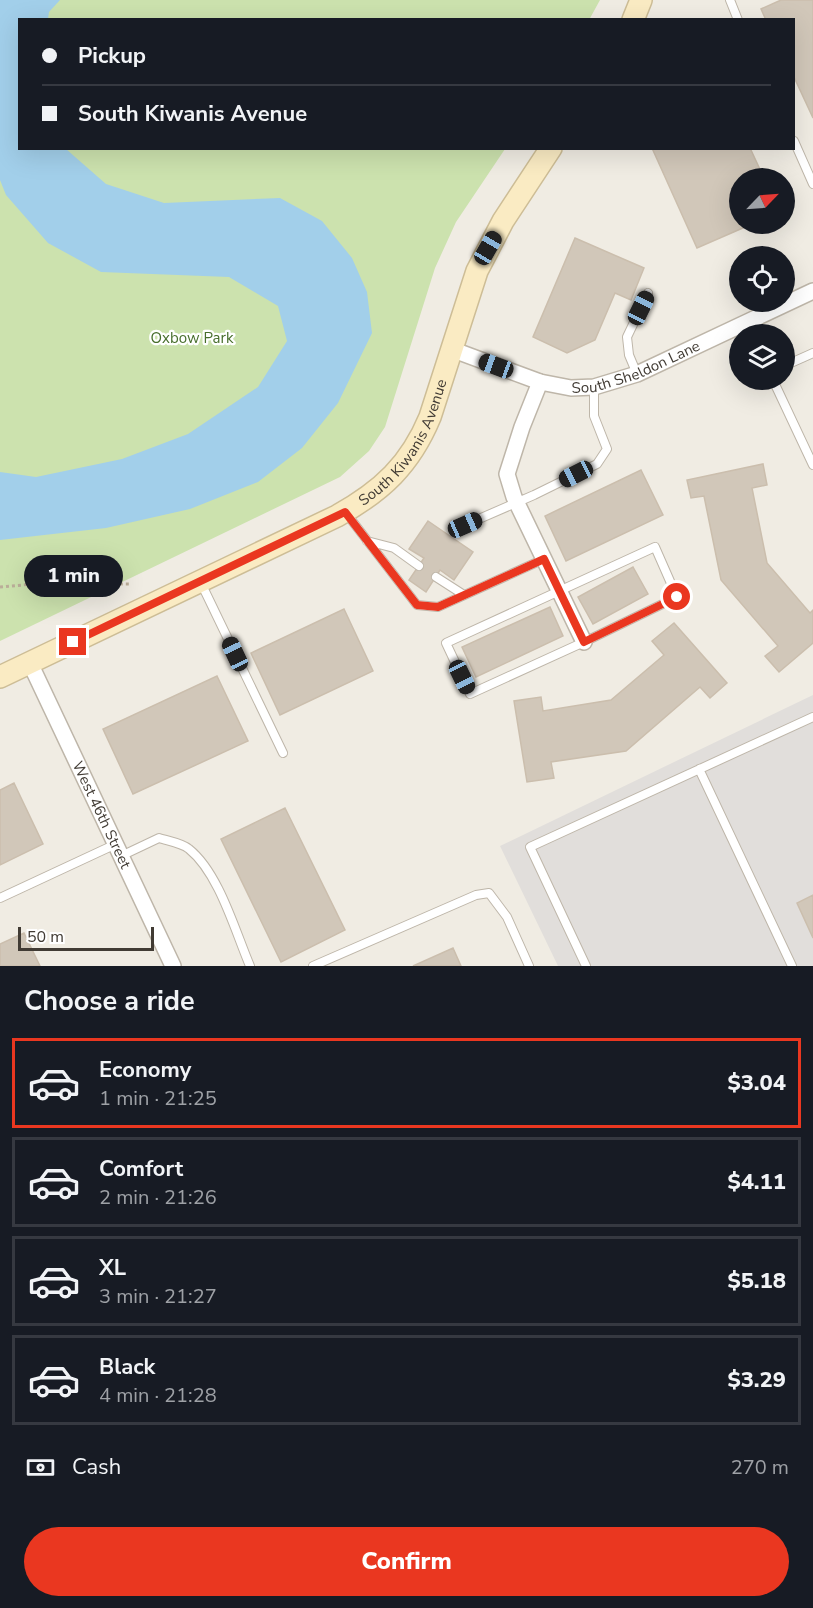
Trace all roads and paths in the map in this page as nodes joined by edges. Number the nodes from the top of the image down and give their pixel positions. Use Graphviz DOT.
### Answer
graph roads {
  1 [pos="641,0"];
  2 [pos="730,0"];
  3 [pos="634,18"];
  4 [pos="737,18"];
  5 [pos="795,143"];
  6 [pos="550,150"];
  7 [pos="813,184"];
  8 [pos="813,291"];
  9 [pos="648,293"];
  10 [pos="451,349"];
  11 [pos="813,353"];
  12 [pos="795,361"];
  13 [pos="637,374"];
  14 [pos="540,382"];
  15 [pos="594,387"];
  16 [pos="778,390"];
  17 [pos="813,465"];
  18 [pos="516,502"];
  19 [pos="345,512"];
  20 [pos="465,525"];
  21 [pos="367,541"];
  22 [pos="544,559"];
  23 [pos="419,566"];
  24 [pos="436,577"];
  25 [pos="201,582"];
  26 [pos="131,584"];
  27 [pos="0,587"];
  28 [pos="560,592"];
  29 [pos="464,595"];
  30 [pos="584,642"];
  31 [pos="30,663"];
  32 [pos="0,677"];
  33 [pos="813,717"];
  34 [pos="283,753"];
  35 [pos="699,769"];
  36 [pos="119,850"];
  37 [pos="0,898"];
  38 [pos="173,966"];
  39 [pos="250,966"];
  40 [pos="313,966"];
  41 [pos="529,966"];
  42 [pos="586,966"];
  43 [pos="792,966"];
  1 -- 3 [label="street"];
  2 -- 4 [label="lane"];
  5 -- 7 [label="lane"];
  6 -- 10 [label="street, South Kiwanis Avenue"];
  8 -- 13 [label="street, South Sheldon Lane"];
  9 -- 13 [label="lane"];
  10 -- 14 [label="street, South Sheldon Lane"];
  10 -- 19 [label="street, South Kiwanis Avenue"];
  11 -- 12 [label="lane"];
  13 -- 15 [label="street, South Sheldon Lane"];
  14 -- 15 [label="street, South Sheldon Lane"];
  14 -- 18 [label="street"];
  15 -- 18 [label="lane"];
  16 -- 17 [label="lane"];
  18 -- 20 [label="lane"];
  18 -- 22 [label="street"];
  19 -- 21 [label="lane"];
  19 -- 25 [label="street, South Kiwanis Avenue"];
  21 -- 23 [label="lane"];
  21 -- 29 [label="lane"];
  22 -- 28 [label="street"];
  22 -- 29 [label="lane"];
  24 -- 29 [label="lane"];
  25 -- 31 [label="street, South Kiwanis Avenue"];
  25 -- 34 [label="lane"];
  26 -- 27 [label="path"];
  28 -- 30 [label="street"];
  28 -- 30 [label="lane"];
  28 -- 30 [label="lane"];
  31 -- 32 [label="street, South Kiwanis Avenue"];
  31 -- 36 [label="street, West 46th Street"];
  33 -- 35 [label="lane"];
  35 -- 42 [label="lane"];
  35 -- 43 [label="lane"];
  36 -- 37 [label="lane"];
  36 -- 38 [label="street, West 46th Street"];
  36 -- 39 [label="lane"];
  40 -- 41 [label="lane"];
}
